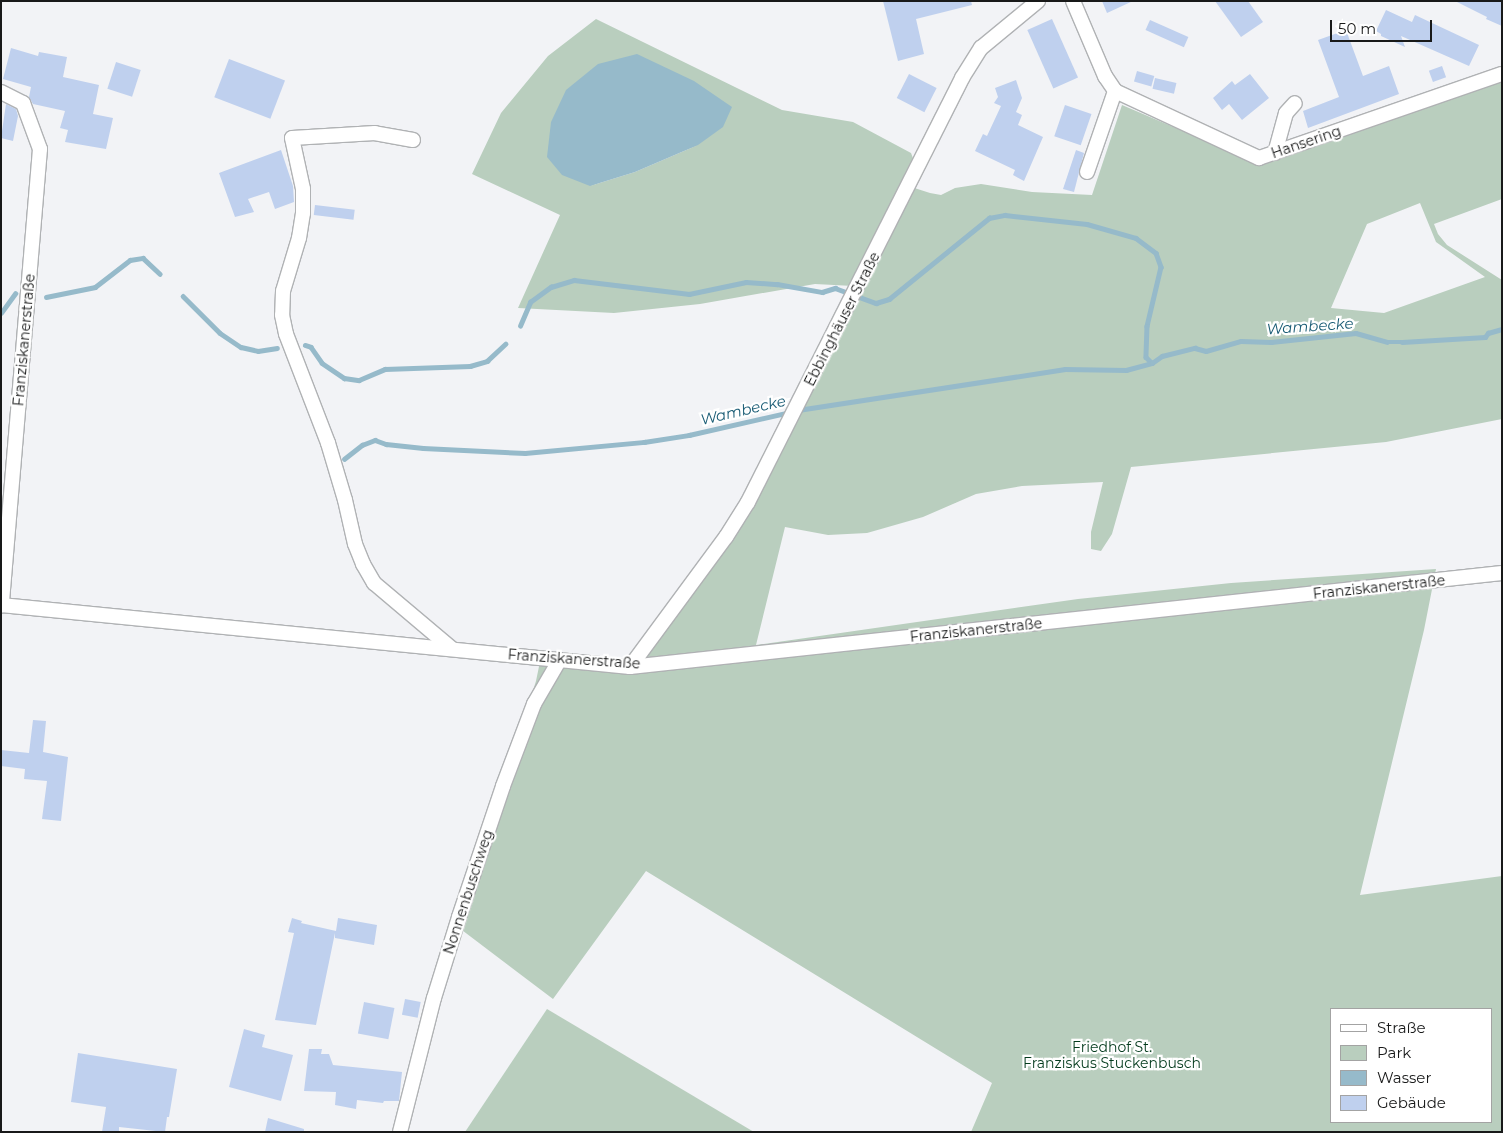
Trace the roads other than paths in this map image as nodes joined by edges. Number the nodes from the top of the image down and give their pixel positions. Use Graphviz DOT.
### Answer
graph roads {
  1 [pos="1038,1"];
  2 [pos="1073,1"];
  3 [pos="1502,74"];
  4 [pos="1115,91"];
  5 [pos="1,92"];
  6 [pos="1295,103"];
  7 [pos="413,140"];
  8 [pos="1275,153"];
  9 [pos="1087,172"];
  10 [pos="1502,573"];
  11 [pos="2,605"];
  12 [pos="451,648"];
  13 [pos="559,661"];
  14 [pos="630,667"];
  15 [pos="400,1132"];
  1 -- 14 [label="street, Ebbinghäuser Straße"];
  2 -- 4 [label="street"];
  3 -- 8 [label="street, Hansering"];
  4 -- 8 [label="street, Hansering"];
  4 -- 9 [label="street"];
  5 -- 11 [label="street, Franziskanerstraße"];
  6 -- 8 [label="street"];
  7 -- 12 [label="street"];
  10 -- 14 [label="street, Franziskanerstraße"];
  11 -- 12 [label="street, Franziskanerstraße"];
  12 -- 13 [label="street, Franziskanerstraße"];
  13 -- 14 [label="street, Franziskanerstraße"];
  13 -- 15 [label="street, Nonnenbuschweg"];
}
